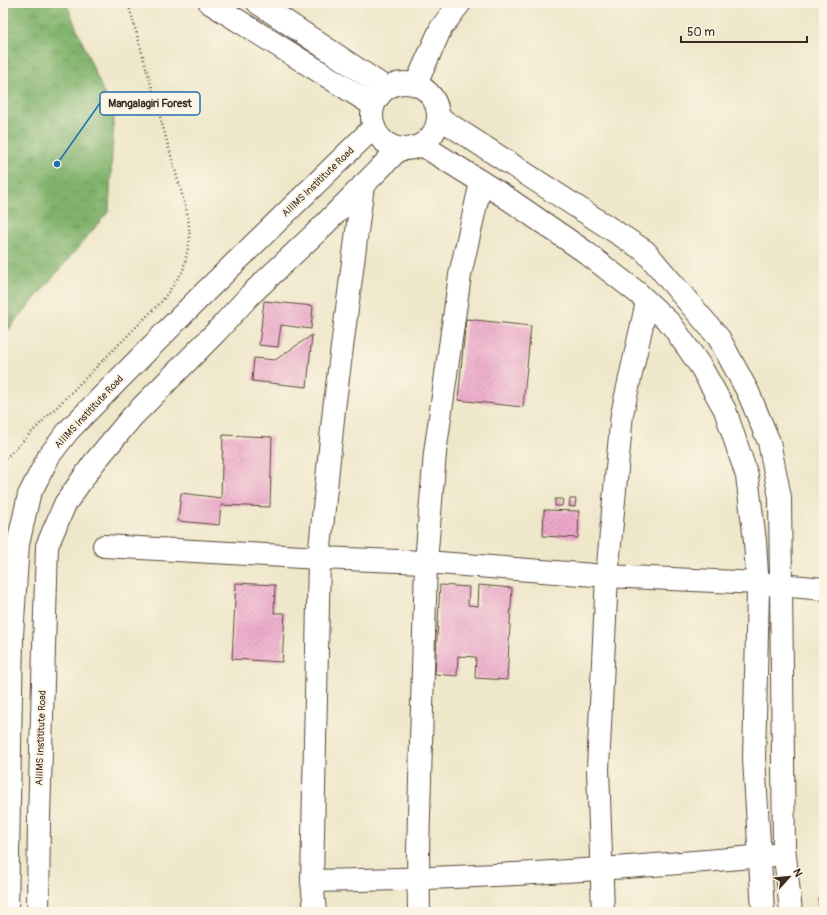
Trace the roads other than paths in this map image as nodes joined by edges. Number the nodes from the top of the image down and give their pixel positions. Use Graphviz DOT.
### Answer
graph roads {
  1 [pos="210,3"];
  2 [pos="258,3"];
  3 [pos="460,3"];
  4 [pos="416,84"];
  5 [pos="386,88"];
  6 [pos="373,105"];
  7 [pos="438,117"];
  8 [pos="374,127"];
  9 [pos="422,145"];
  10 [pos="399,149"];
  11 [pos="480,182"];
  12 [pos="363,185"];
  13 [pos="647,302"];
  14 [pos="23,522"];
  15 [pos="55,528"];
  16 [pos="104,546"];
  17 [pos="319,558"];
  18 [pos="426,562"];
  19 [pos="607,576"];
  20 [pos="758,583"];
  21 [pos="781,585"];
  22 [pos="824,589"];
  23 [pos="785,854"];
  24 [pos="759,856"];
  25 [pos="600,869"];
  26 [pos="419,880"];
  27 [pos="312,882"];
  28 [pos="7,912"];
  29 [pos="38,912"];
  30 [pos="315,912"];
  31 [pos="419,912"];
  32 [pos="603,912"];
  33 [pos="763,912"];
  34 [pos="791,912"];
  1 -- 6 [label="street"];
  2 -- 5 [label="street"];
  3 -- 4 [label="street"];
  4 -- 5 [label="street"];
  4 -- 7 [label="street"];
  5 -- 6 [label="street"];
  6 -- 8 [label="street"];
  7 -- 9 [label="street"];
  7 -- 21 [label="street"];
  8 -- 10 [label="street"];
  8 -- 14 [label="street, AIIIMS Instititute Road"];
  9 -- 10 [label="street"];
  9 -- 11 [label="street"];
  10 -- 12 [label="street, AIIIMS Instititute Road"];
  11 -- 13 [label="street"];
  11 -- 18 [label="street"];
  12 -- 15 [label="street, AIIIMS Instititute Road"];
  12 -- 17 [label="street"];
  13 -- 19 [label="street"];
  13 -- 20 [label="street"];
  14 -- 15 [label="street"];
  14 -- 28 [label="street, AIIIMS Instititute Road"];
  15 -- 29 [label="street, AIIIMS Instititute Road"];
  16 -- 17 [label="street"];
  17 -- 18 [label="street"];
  17 -- 27 [label="street"];
  18 -- 19 [label="street"];
  18 -- 26 [label="street"];
  19 -- 20 [label="street"];
  19 -- 25 [label="street"];
  20 -- 21 [label="street"];
  20 -- 24 [label="street"];
  21 -- 22 [label="street"];
  21 -- 23 [label="street"];
  23 -- 24 [label="street"];
  23 -- 34 [label="street"];
  24 -- 25 [label="street"];
  24 -- 33 [label="street"];
  25 -- 26 [label="street"];
  25 -- 32 [label="street"];
  26 -- 27 [label="street"];
  26 -- 31 [label="street"];
  27 -- 30 [label="street"];
}
